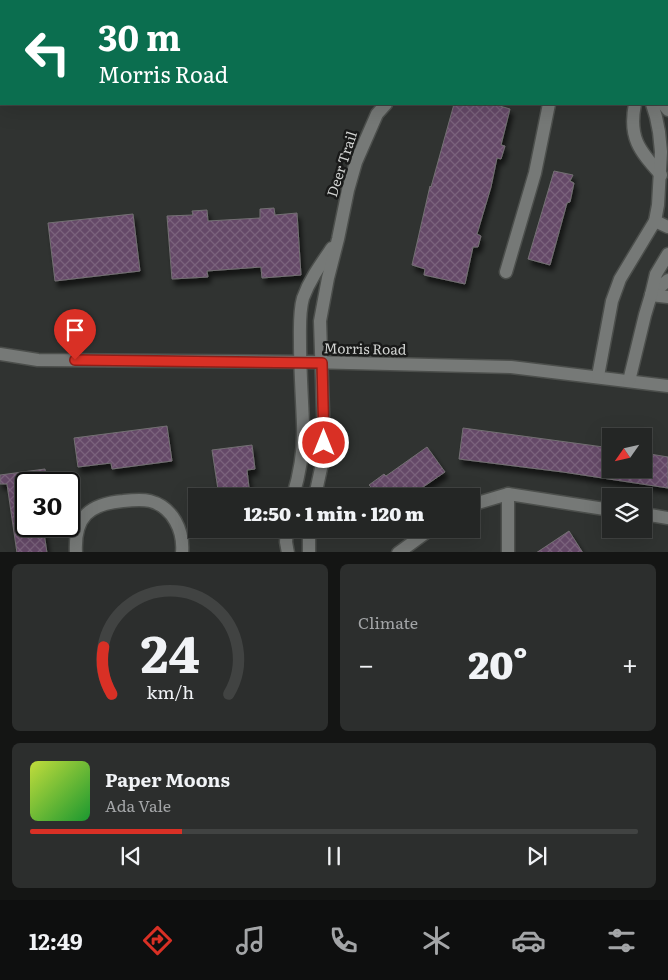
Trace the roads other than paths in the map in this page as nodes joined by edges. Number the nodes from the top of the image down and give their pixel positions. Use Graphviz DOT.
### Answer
graph roads {
  1 [pos="385,105"];
  2 [pos="549,105"];
  3 [pos="635,105"];
  4 [pos="652,105"];
  5 [pos="661,175"];
  6 [pos="655,221"];
  7 [pos="668,227"];
  8 [pos="338,239"];
  9 [pos="668,254"];
  10 [pos="506,272"];
  11 [pos="668,280"];
  12 [pos="651,295"];
  13 [pos="668,297"];
  14 [pos="0,354"];
  15 [pos="300,362"];
  16 [pos="322,363"];
  17 [pos="598,376"];
  18 [pos="629,381"];
  19 [pos="668,386"];
  20 [pos="295,488"];
  21 [pos="317,488"];
  22 [pos="508,494"];
  23 [pos="480,502"];
  24 [pos="602,509"];
  25 [pos="652,515"];
  26 [pos="668,518"];
  27 [pos="286,538"];
  28 [pos="309,538"];
  29 [pos="418,538"];
  30 [pos="76,552"];
  31 [pos="182,552"];
  32 [pos="288,552"];
  33 [pos="309,552"];
  34 [pos="398,552"];
  35 [pos="508,552"];
  1 -- 8 [label="street, Deer Trail"];
  2 -- 10 [label="street"];
  3 -- 5 [label="street"];
  4 -- 5 [label="street"];
  5 -- 6 [label="street"];
  6 -- 7 [label="street"];
  6 -- 17 [label="street"];
  8 -- 15 [label="street"];
  8 -- 16 [label="street, Deer Trail"];
  9 -- 12 [label="street"];
  11 -- 12 [label="street"];
  12 -- 13 [label="street"];
  12 -- 18 [label="street"];
  14 -- 15 [label="street, Morris Road"];
  15 -- 16 [label="street, Morris Road"];
  15 -- 20 [label="street"];
  16 -- 17 [label="street, Morris Road"];
  16 -- 21 [label="street, Deer Trail"];
  17 -- 18 [label="street, Morris Road"];
  18 -- 19 [label="street, Morris Road"];
  22 -- 23 [label="street"];
  22 -- 24 [label="street"];
  22 -- 35 [label="street"];
  25 -- 26 [label="street"];
  27 -- 32 [label="street"];
  28 -- 33 [label="street"];
  29 -- 34 [label="street"];
  30 -- 31 [label="street"];
}
